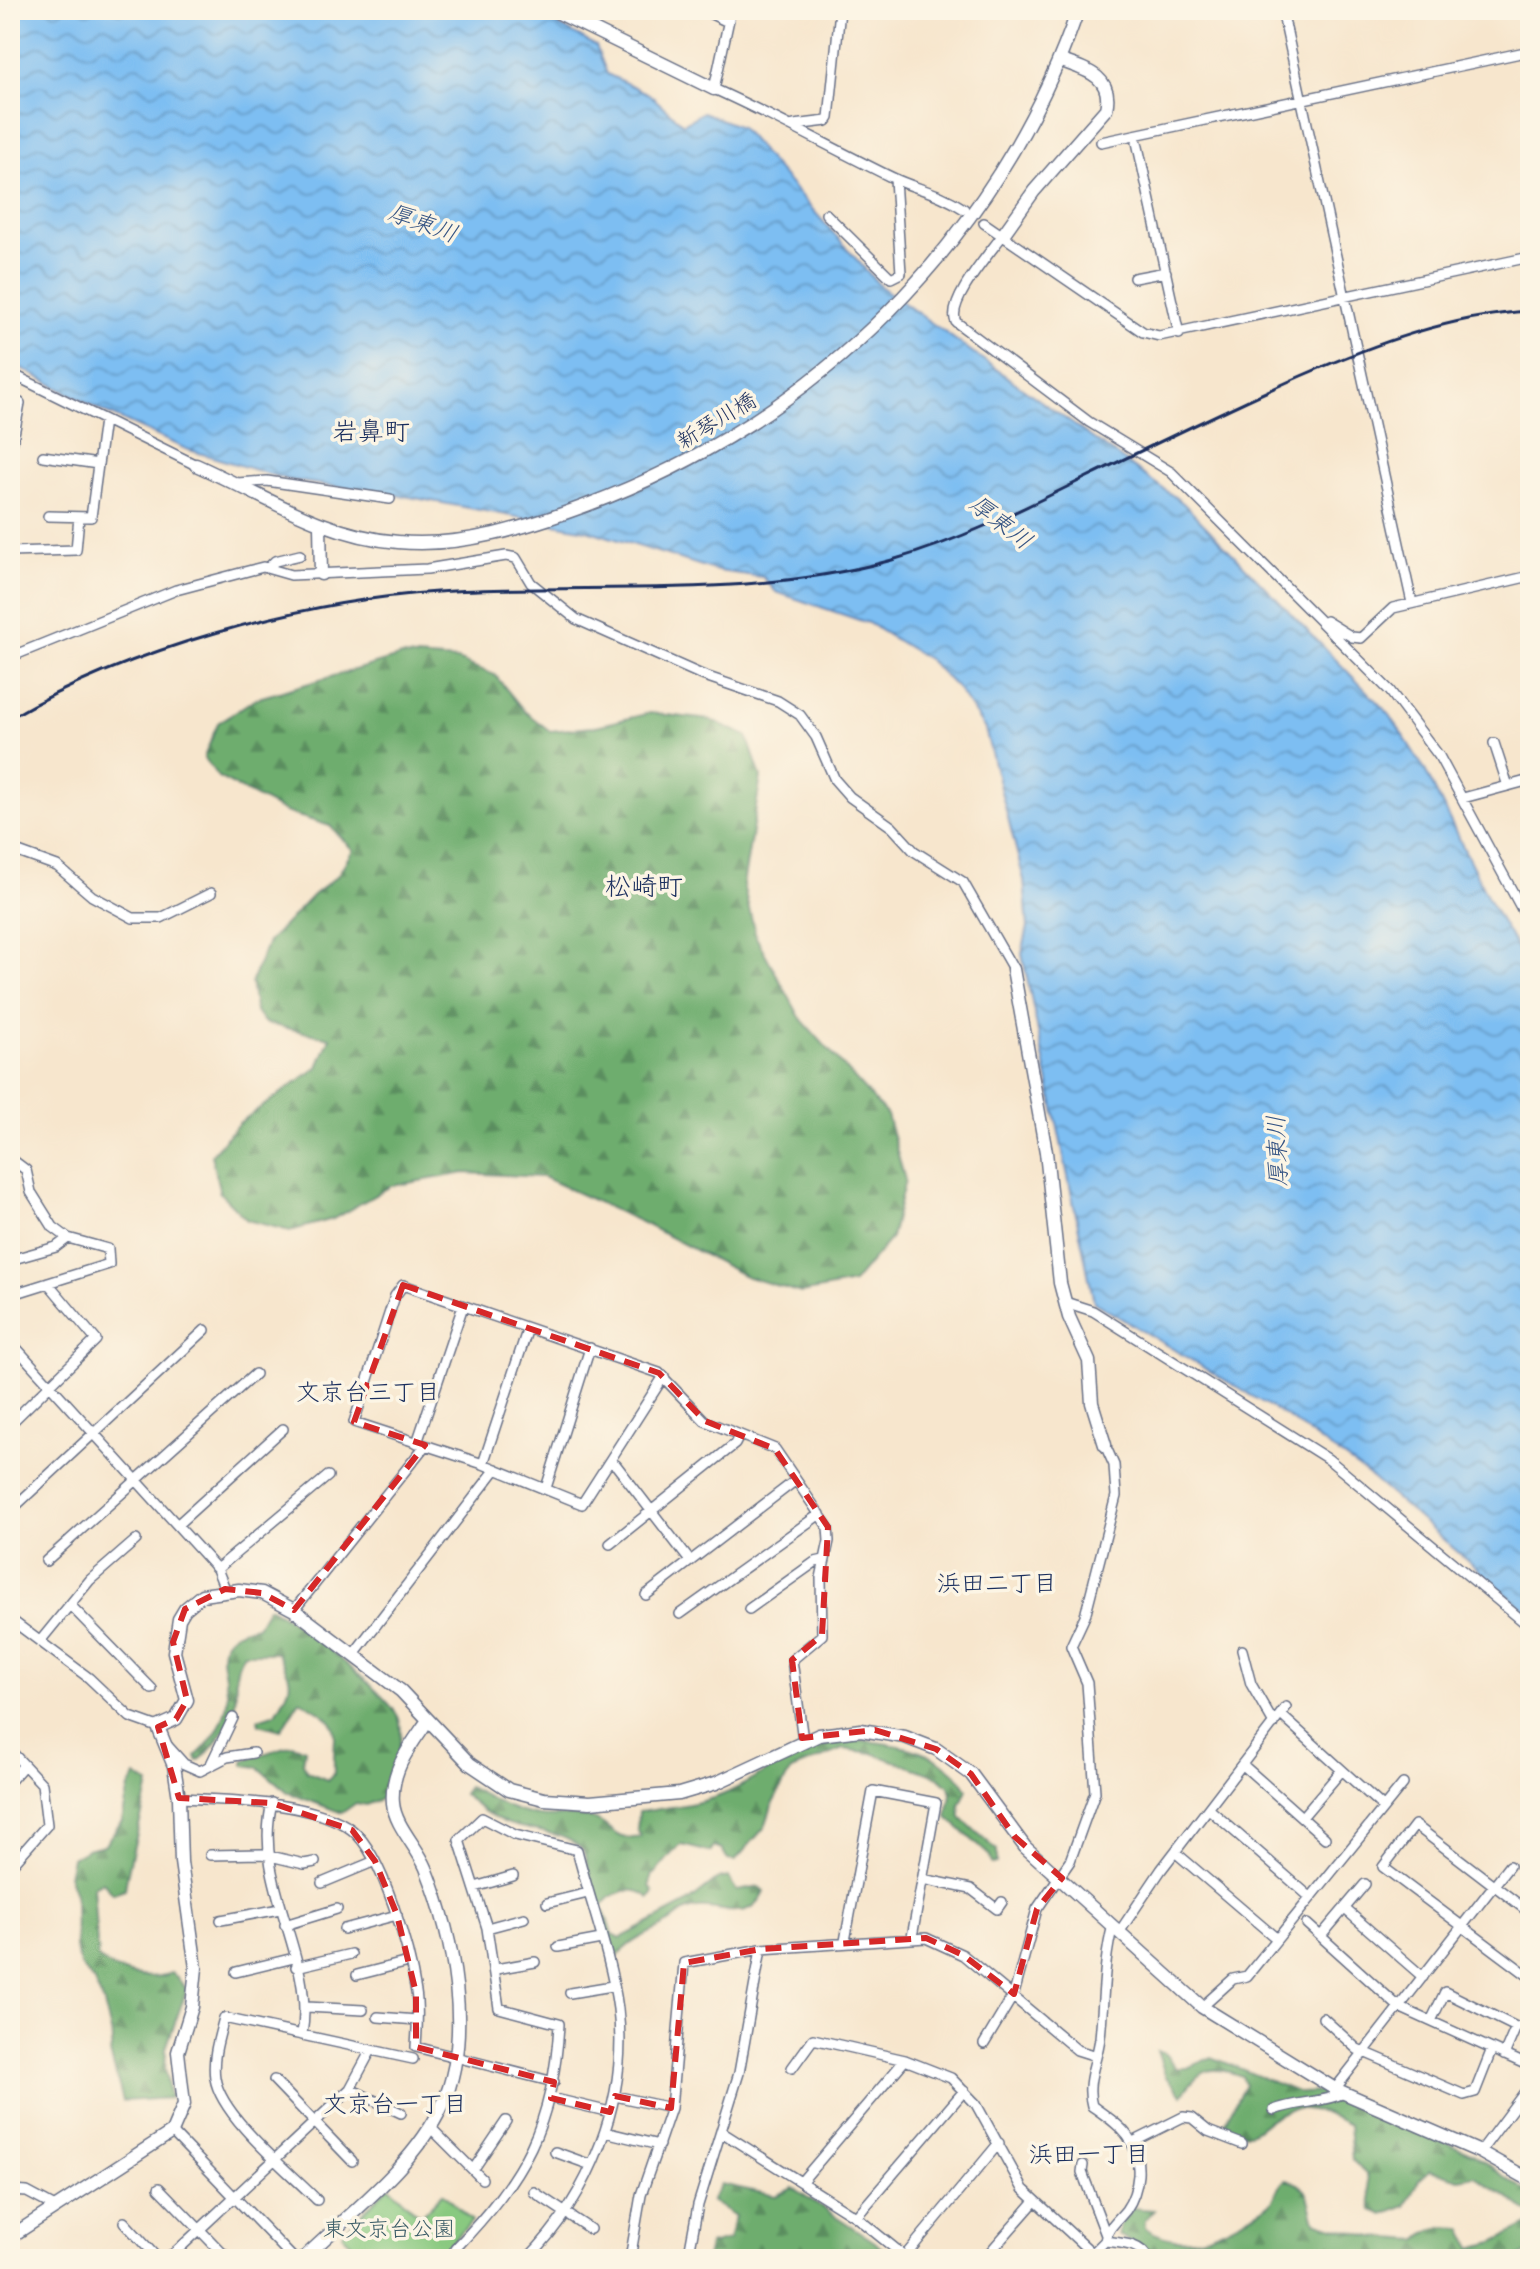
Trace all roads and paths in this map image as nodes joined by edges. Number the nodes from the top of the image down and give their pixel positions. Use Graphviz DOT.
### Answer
graph roads {
  1 [pos="553,10"];
  2 [pos="703,10"];
  3 [pos="731,10"];
  4 [pos="840,10"];
  5 [pos="1078,10"];
  6 [pos="1282,10"];
  7 [pos="728,22"];
  8 [pos="1530,51"];
  9 [pos="1059,60"];
  10 [pos="714,89"];
  11 [pos="1301,99"];
  12 [pos="794,125"];
  13 [pos="1101,142"];
  14 [pos="1137,142"];
  15 [pos="895,179"];
  16 [pos="964,209"];
  17 [pos="826,214"];
  18 [pos="984,223"];
  19 [pos="1002,236"];
  20 [pos="1530,257"];
  21 [pos="1166,272"];
  22 [pos="1134,278"];
  23 [pos="1344,298"];
  24 [pos="1179,334"];
  25 [pos="10,373"];
  26 [pos="20,403"];
  27 [pos="104,420"];
  28 [pos="10,455"];
  29 [pos="43,456"];
  30 [pos="98,464"];
  31 [pos="196,465"];
  32 [pos="237,483"];
  33 [pos="390,499"];
  34 [pos="48,516"];
  35 [pos="79,517"];
  36 [pos="320,525"];
  37 [pos="10,552"];
  38 [pos="300,555"];
  39 [pos="268,568"];
  40 [pos="321,574"];
  41 [pos="1530,576"];
  42 [pos="10,583"];
  43 [pos="10,598"];
  44 [pos="1412,603"];
  45 [pos="10,611"];
  46 [pos="1319,620"];
  47 [pos="10,657"];
  48 [pos="1494,743"];
  49 [pos="1530,780"];
  50 [pos="1508,786"];
  51 [pos="1463,798"];
  52 [pos="10,849"];
  53 [pos="211,893"];
  54 [pos="1530,924"];
  55 [pos="1013,969"];
  56 [pos="10,1158"];
  57 [pos="68,1238"];
  58 [pos="10,1260"];
  59 [pos="48,1283"];
  60 [pos="10,1295"];
  61 [pos="1065,1302"];
  62 [pos="463,1306"];
  63 [pos="528,1328"];
  64 [pos="205,1330"];
  65 [pos="11,1345"];
  66 [pos="590,1348"];
  67 [pos="255,1374"];
  68 [pos="664,1376"];
  69 [pos="50,1385"];
  70 [pos="10,1424"];
  71 [pos="283,1429"];
  72 [pos="94,1434"];
  73 [pos="739,1436"];
  74 [pos="421,1445"];
  75 [pos="1105,1445"];
  76 [pos="609,1462"];
  77 [pos="483,1464"];
  78 [pos="496,1469"];
  79 [pos="328,1476"];
  80 [pos="136,1480"];
  81 [pos="796,1480"];
  82 [pos="546,1488"];
  83 [pos="10,1511"];
  84 [pos="651,1511"];
  85 [pos="820,1514"];
  86 [pos="177,1525"];
  87 [pos="136,1540"];
  88 [pos="610,1544"];
  89 [pos="824,1560"];
  90 [pos="46,1561"];
  91 [pos="690,1561"];
  92 [pos="217,1569"];
  93 [pos="225,1589"];
  94 [pos="646,1595"];
  95 [pos="71,1606"];
  96 [pos="749,1609"];
  97 [pos="294,1610"];
  98 [pos="680,1614"];
  99 [pos="10,1619"];
  100 [pos="1530,1627"];
  101 [pos="41,1640"];
  102 [pos="1242,1650"];
  103 [pos="353,1655"];
  104 [pos="152,1689"];
  105 [pos="233,1718"];
  106 [pos="428,1720"];
  107 [pos="1274,1724"];
  108 [pos="158,1727"];
  109 [pos="803,1740"];
  110 [pos="163,1742"];
  111 [pos="10,1750"];
  112 [pos="253,1753"];
  113 [pos="211,1764"];
  114 [pos="24,1765"];
  115 [pos="1243,1765"];
  116 [pos="1342,1770"];
  117 [pos="10,1781"];
  118 [pos="1403,1784"];
  119 [pos="179,1798"];
  120 [pos="272,1803"];
  121 [pos="1383,1807"];
  122 [pos="1209,1809"];
  123 [pos="1303,1816"];
  124 [pos="1325,1838"];
  125 [pos="1175,1852"];
  126 [pos="210,1855"];
  127 [pos="269,1856"];
  128 [pos="375,1861"];
  129 [pos="315,1862"];
  130 [pos="1509,1866"];
  131 [pos="10,1867"];
  132 [pos="513,1876"];
  133 [pos="1062,1878"];
  134 [pos="922,1879"];
  135 [pos="322,1883"];
  136 [pos="1365,1884"];
  137 [pos="1494,1886"];
  138 [pos="475,1887"];
  139 [pos="588,1893"];
  140 [pos="1310,1897"];
  141 [pos="1002,1902"];
  142 [pos="547,1903"];
  143 [pos="280,1909"];
  144 [pos="337,1909"];
  145 [pos="1345,1909"];
  146 [pos="1530,1913"];
  147 [pos="397,1915"];
  148 [pos="524,1918"];
  149 [pos="221,1920"];
  150 [pos="1307,1924"];
  151 [pos="285,1925"];
  152 [pos="1462,1927"];
  153 [pos="487,1928"];
  154 [pos="1117,1928"];
  155 [pos="344,1929"];
  156 [pos="1321,1936"];
  157 [pos="912,1937"];
  158 [pos="601,1939"];
  159 [pos="1277,1939"];
  160 [pos="845,1941"];
  161 [pos="558,1947"];
  162 [pos="761,1949"];
  163 [pos="351,1954"];
  164 [pos="408,1962"];
  165 [pos="535,1962"];
  166 [pos="295,1963"];
  167 [pos="496,1969"];
  168 [pos="236,1972"];
  169 [pos="357,1975"];
  170 [pos="1423,1977"];
  171 [pos="1530,1977"];
  172 [pos="612,1986"];
  173 [pos="570,1993"];
  174 [pos="1014,1994"];
  175 [pos="307,2007"];
  176 [pos="1202,2007"];
  177 [pos="1399,2007"];
  178 [pos="363,2010"];
  179 [pos="378,2017"];
  180 [pos="1323,2018"];
  181 [pos="417,2020"];
  182 [pos="1431,2021"];
  183 [pos="302,2034"];
  184 [pos="984,2044"];
  185 [pos="1492,2049"];
  186 [pos="371,2050"];
  187 [pos="1365,2051"];
  188 [pos="1504,2055"];
  189 [pos="1096,2056"];
  190 [pos="456,2058"];
  191 [pos="413,2059"];
  192 [pos="905,2060"];
  193 [pos="1525,2064"];
  194 [pos="792,2068"];
  195 [pos="274,2080"];
  196 [pos="554,2082"];
  197 [pos="1530,2085"];
  198 [pos="350,2089"];
  199 [pos="964,2091"];
  200 [pos="1340,2091"];
  201 [pos="615,2096"];
  202 [pos="551,2098"];
  203 [pos="671,2108"];
  204 [pos="1274,2110"];
  205 [pos="610,2112"];
  206 [pos="401,2113"];
  207 [pos="506,2121"];
  208 [pos="315,2122"];
  209 [pos="430,2127"];
  210 [pos="172,2132"];
  211 [pos="605,2132"];
  212 [pos="723,2133"];
  213 [pos="1135,2141"];
  214 [pos="999,2143"];
  215 [pos="1242,2144"];
  216 [pos="659,2145"];
  217 [pos="555,2152"];
  218 [pos="1480,2152"];
  219 [pos="277,2159"];
  220 [pos="352,2161"];
  221 [pos="591,2165"];
  222 [pos="1083,2165"];
  223 [pos="473,2170"];
  224 [pos="482,2179"];
  225 [pos="1530,2180"];
  226 [pos="802,2181"];
  227 [pos="159,2188"];
  228 [pos="10,2191"];
  229 [pos="534,2192"];
  230 [pos="235,2197"];
  231 [pos="317,2200"];
  232 [pos="1034,2202"];
  233 [pos="55,2207"];
  234 [pos="564,2211"];
  235 [pos="856,2217"];
  236 [pos="124,2222"];
  237 [pos="199,2229"];
  238 [pos="590,2229"];
  239 [pos="10,2237"];
  240 [pos="1106,2238"];
  241 [pos="455,2249"];
  242 [pos="536,2250"];
  243 [pos="1090,2256"];
  244 [pos="907,2258"];
  245 [pos="158,2259"];
  246 [pos="168,2259"];
  247 [pos="228,2259"];
  248 [pos="294,2259"];
  249 [pos="303,2259"];
  250 [pos="527,2259"];
  251 [pos="547,2259"];
  252 [pos="630,2259"];
  253 [pos="688,2259"];
  254 [pos="984,2259"];
  255 [pos="1148,2259"];
  1 -- 10 [label="street"];
  2 -- 7 [label="street"];
  3 -- 7 [label="street"];
  4 -- 12 [label="street"];
  5 -- 9 [label="street, 新琴川橋"];
  6 -- 11 [label="street"];
  7 -- 10 [label="street"];
  8 -- 11 [label="street"];
  9 -- 19 [label="street"];
  9 -- 36 [label="street, 新琴川橋"];
  10 -- 12 [label="street"];
  11 -- 13 [label="street"];
  11 -- 23 [label="street"];
  12 -- 15 [label="street"];
  14 -- 21 [label="street"];
  15 -- 16 [label="street"];
  15 -- 17 [label="street"];
  18 -- 19 [label="street"];
  19 -- 24 [label="street"];
  19 -- 46 [label="street"];
  20 -- 23 [label="street"];
  21 -- 22 [label="street"];
  21 -- 24 [label="street"];
  23 -- 24 [label="street"];
  23 -- 44 [label="street"];
  25 -- 27 [label="street"];
  26 -- 28 [label="street"];
  27 -- 30 [label="street"];
  27 -- 31 [label="street"];
  29 -- 30 [label="street"];
  30 -- 35 [label="street"];
  31 -- 32 [label="street, 新琴川橋"];
  32 -- 33 [label="street"];
  32 -- 36 [label="street, 新琴川橋"];
  34 -- 35 [label="street"];
  35 -- 37 [label="street"];
  36 -- 40 [label="street"];
  38 -- 39 [label="street"];
  39 -- 40 [label="street"];
  39 -- 47 [label="street"];
  40 -- 55 [label="street"];
  41 -- 44 [label="street"];
  42 -- 43 [label="street"];
  43 -- 45 [label="street"];
  44 -- 46 [label="street"];
  46 -- 51 [label="street"];
  48 -- 50 [label="street"];
  49 -- 50 [label="street"];
  50 -- 51 [label="street"];
  51 -- 54 [label="street"];
  52 -- 53 [label="street"];
  55 -- 61 [label="street"];
  56 -- 57 [label="street"];
  57 -- 58 [label="street"];
  57 -- 59 [label="street"];
  59 -- 60 [label="street"];
  59 -- 69 [label="street"];
  61 -- 75 [label="street"];
  61 -- 100 [label="street"];
  62 -- 63 [label="street"];
  62 -- 74 [label="street"];
  62 -- 74 [label="street"];
  63 -- 66 [label="street"];
  63 -- 77 [label="street"];
  64 -- 72 [label="street"];
  65 -- 69 [label="street"];
  66 -- 68 [label="street"];
  66 -- 82 [label="street"];
  67 -- 80 [label="street"];
  68 -- 73 [label="street"];
  68 -- 76 [label="street"];
  69 -- 70 [label="street"];
  69 -- 72 [label="street"];
  71 -- 86 [label="street"];
  72 -- 80 [label="street"];
  72 -- 83 [label="street"];
  73 -- 81 [label="street"];
  73 -- 84 [label="street"];
  74 -- 77 [label="street"];
  74 -- 97 [label="street"];
  75 -- 133 [label="street"];
  76 -- 82 [label="street"];
  76 -- 84 [label="street"];
  77 -- 78 [label="street"];
  78 -- 82 [label="street"];
  78 -- 103 [label="street"];
  79 -- 92 [label="street"];
  80 -- 86 [label="street"];
  80 -- 90 [label="street"];
  81 -- 85 [label="street"];
  81 -- 91 [label="street"];
  84 -- 88 [label="street"];
  84 -- 91 [label="street"];
  85 -- 89 [label="street"];
  85 -- 98 [label="street"];
  86 -- 92 [label="street"];
  87 -- 95 [label="street"];
  89 -- 96 [label="street"];
  89 -- 109 [label="street"];
  91 -- 94 [label="street"];
  92 -- 93 [label="street"];
  93 -- 97 [label="street"];
  93 -- 108 [label="street"];
  95 -- 101 [label="street"];
  95 -- 104 [label="street"];
  97 -- 103 [label="street"];
  99 -- 101 [label="street"];
  101 -- 108 [label="street"];
  102 -- 107 [label="street"];
  103 -- 106 [label="street"];
  105 -- 113 [label="street"];
  106 -- 109 [label="street"];
  106 -- 190 [label="street"];
  107 -- 115 [label="street"];
  107 -- 116 [label="street"];
  108 -- 110 [label="street"];
  109 -- 133 [label="street"];
  110 -- 113 [label="street"];
  110 -- 119 [label="street"];
  111 -- 114 [label="street"];
  112 -- 113 [label="street"];
  114 -- 117 [label="street"];
  114 -- 131 [label="street"];
  115 -- 122 [label="street"];
  115 -- 123 [label="street"];
  116 -- 121 [label="street"];
  116 -- 123 [label="street"];
  118 -- 121 [label="street"];
  119 -- 120 [label="street"];
  119 -- 210 [label="street"];
  120 -- 127 [label="street"];
  120 -- 128 [label="street"];
  121 -- 140 [label="street"];
  122 -- 125 [label="street"];
  122 -- 140 [label="street"];
  123 -- 124 [label="street"];
  125 -- 154 [label="street"];
  125 -- 159 [label="street"];
  126 -- 127 [label="street"];
  127 -- 129 [label="street"];
  127 -- 143 [label="street"];
  128 -- 135 [label="street"];
  128 -- 147 [label="street"];
  130 -- 137 [label="street"];
  132 -- 138 [label="street"];
  133 -- 154 [label="street"];
  133 -- 174 [label="street"];
  134 -- 141 [label="street"];
  134 -- 157 [label="street"];
  134 -- 160 [label="street"];
  136 -- 145 [label="street"];
  137 -- 146 [label="street"];
  137 -- 152 [label="street"];
  137 -- 152 [label="street"];
  138 -- 139 [label="street"];
  138 -- 153 [label="street"];
  139 -- 142 [label="street"];
  139 -- 158 [label="street"];
  140 -- 159 [label="street"];
  143 -- 149 [label="street"];
  143 -- 151 [label="street"];
  144 -- 151 [label="street"];
  145 -- 156 [label="street"];
  145 -- 170 [label="street"];
  147 -- 155 [label="street"];
  147 -- 164 [label="street"];
  148 -- 153 [label="street"];
  150 -- 156 [label="street"];
  151 -- 166 [label="street"];
  152 -- 170 [label="street"];
  152 -- 171 [label="street"];
  153 -- 167 [label="street"];
  154 -- 176 [label="street"];
  154 -- 189 [label="street"];
  156 -- 177 [label="street"];
  157 -- 160 [label="street"];
  157 -- 174 [label="street"];
  158 -- 161 [label="street"];
  158 -- 172 [label="street"];
  159 -- 176 [label="street"];
  160 -- 162 [label="street"];
  162 -- 203 [label="street"];
  162 -- 212 [label="street"];
  163 -- 166 [label="street"];
  164 -- 169 [label="street"];
  164 -- 181 [label="street"];
  165 -- 167 [label="street"];
  166 -- 168 [label="street"];
  166 -- 175 [label="street"];
  167 -- 196 [label="street"];
  170 -- 177 [label="street"];
  172 -- 173 [label="street"];
  172 -- 201 [label="street"];
  174 -- 184 [label="street"];
  174 -- 189 [label="street"];
  175 -- 178 [label="street"];
  175 -- 183 [label="street"];
  176 -- 200 [label="street"];
  177 -- 182 [label="street"];
  177 -- 187 [label="street"];
  179 -- 181 [label="street"];
  180 -- 187 [label="street"];
  181 -- 190 [label="street"];
  182 -- 185 [label="street"];
  182 -- 188 [label="street"];
  183 -- 186 [label="street"];
  183 -- 219 [label="street"];
  185 -- 187 [label="street"];
  185 -- 188 [label="street"];
  186 -- 191 [label="street"];
  186 -- 198 [label="street"];
  187 -- 200 [label="street"];
  188 -- 193 [label="street"];
  189 -- 213 [label="street"];
  190 -- 196 [label="street"];
  190 -- 209 [label="street"];
  192 -- 194 [label="street"];
  192 -- 199 [label="street"];
  192 -- 226 [label="street"];
  195 -- 208 [label="street"];
  196 -- 202 [label="street"];
  197 -- 218 [label="street"];
  198 -- 206 [label="street"];
  198 -- 208 [label="street"];
  199 -- 214 [label="street"];
  199 -- 235 [label="street"];
  200 -- 204 [label="street"];
  200 -- 218 [label="street"];
  201 -- 203 [label="street"];
  201 -- 205 [label="street"];
  202 -- 205 [label="street"];
  202 -- 241 [label="street"];
  203 -- 216 [label="street"];
  205 -- 211 [label="street"];
  207 -- 223 [label="street"];
  208 -- 219 [label="street"];
  208 -- 220 [label="street"];
  209 -- 223 [label="street"];
  209 -- 249 [label="street"];
  210 -- 230 [label="street"];
  210 -- 233 [label="street"];
  211 -- 216 [label="street"];
  211 -- 221 [label="street"];
  212 -- 226 [label="street"];
  212 -- 253 [label="street"];
  213 -- 215 [label="street"];
  213 -- 240 [label="street"];
  214 -- 232 [label="street"];
  214 -- 244 [label="street"];
  216 -- 252 [label="street"];
  217 -- 221 [label="street"];
  218 -- 225 [label="street"];
  219 -- 230 [label="street"];
  219 -- 231 [label="street"];
  221 -- 234 [label="street"];
  222 -- 240 [label="street"];
  223 -- 224 [label="street"];
  226 -- 235 [label="street"];
  227 -- 237 [label="street"];
  228 -- 233 [label="street"];
  229 -- 234 [label="street"];
  230 -- 237 [label="street"];
  230 -- 248 [label="street"];
  232 -- 243 [label="street"];
  232 -- 254 [label="street"];
  233 -- 239 [label="street"];
  234 -- 238 [label="street"];
  234 -- 242 [label="street"];
  235 -- 244 [label="street"];
  236 -- 245 [label="street"];
  237 -- 246 [label="street"];
  237 -- 247 [label="street"];
  240 -- 243 [label="street"];
  240 -- 255 [label="street"];
  242 -- 250 [label="street"];
  242 -- 251 [label="street"];
}
